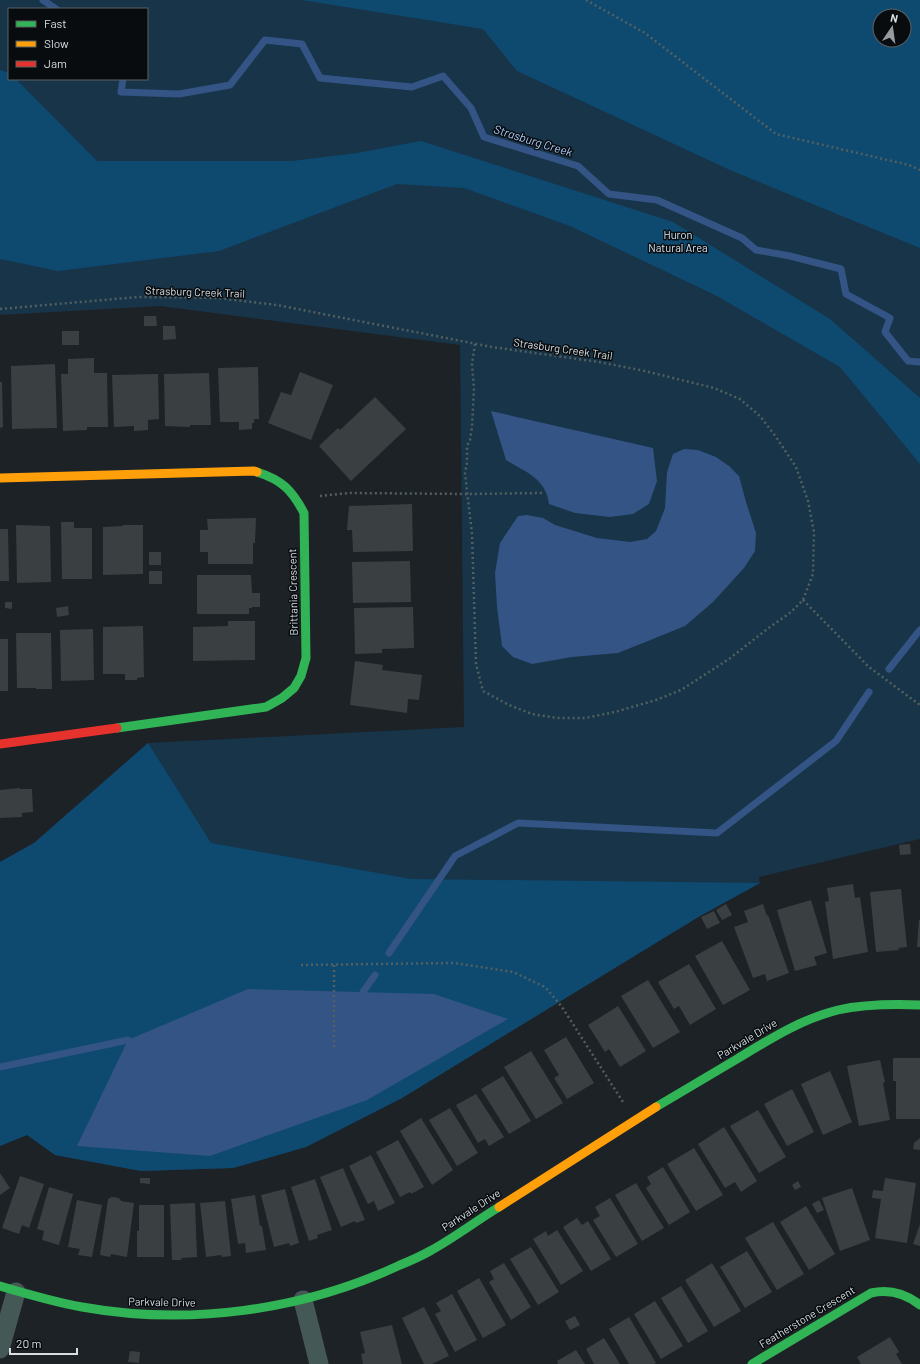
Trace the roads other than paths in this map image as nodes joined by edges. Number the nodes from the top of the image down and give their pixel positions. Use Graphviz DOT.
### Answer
graph roads {
  1 [pos="0,478"];
  2 [pos="0,744"];
  3 [pos="920,1005"];
  4 [pos="8,1289"];
  5 [pos="303,1300"];
  6 [pos="920,1305"];
  7 [pos="0,1349"];
  8 [pos="319,1364"];
  9 [pos="752,1364"];
  1 -- 2 [label="street, Brittania Crescent"];
  3 -- 5 [label="street, Parkvale Drive"];
  4 -- 5 [label="street, Parkvale Drive"];
  4 -- 7 [label="street"];
  5 -- 8 [label="street"];
  6 -- 9 [label="street, Featherstone Crescent"];
}
